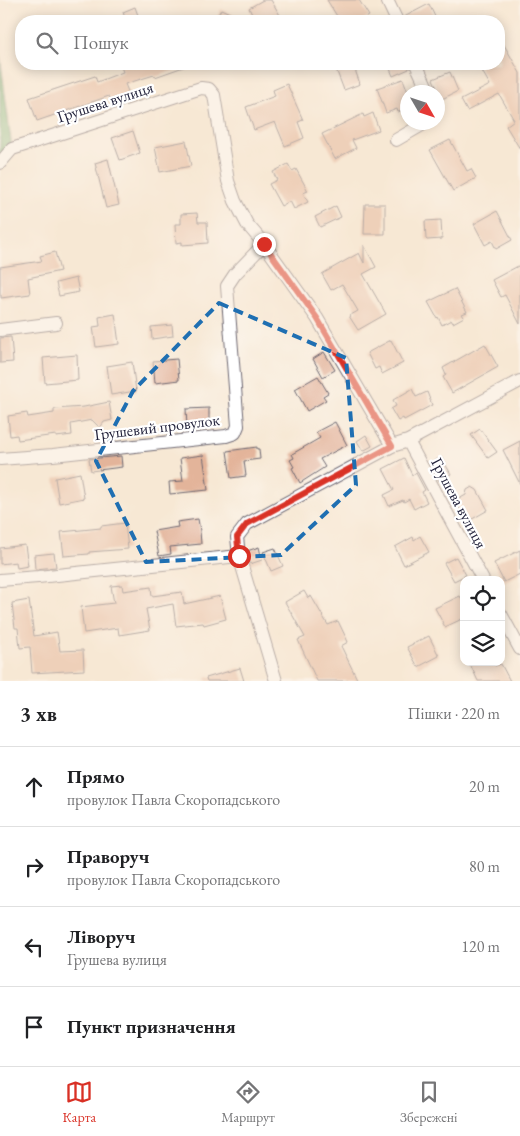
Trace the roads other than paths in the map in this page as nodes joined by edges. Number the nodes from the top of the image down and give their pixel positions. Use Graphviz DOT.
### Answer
graph roads {
  1 [pos="387,0"];
  2 [pos="394,15"];
  3 [pos="419,70"];
  4 [pos="426,85"];
  5 [pos="413,130"];
  6 [pos="396,140"];
  7 [pos="0,163"];
  8 [pos="264,244"];
  9 [pos="56,323"];
  10 [pos="0,330"];
  11 [pos="520,380"];
  12 [pos="408,441"];
  13 [pos="392,446"];
  14 [pos="0,459"];
  15 [pos="239,556"];
  16 [pos="481,576"];
  17 [pos="0,580"];
  18 [pos="505,621"];
  19 [pos="520,649"];
  20 [pos="276,681"];
  1 -- 2 [label="street"];
  3 -- 4 [label="street"];
  5 -- 6 [label="street"];
  7 -- 8 [label="street, Грушева вулиця"];
  8 -- 13 [label="street, Грушева вулиця"];
  8 -- 14 [label="street, Грушевий провулок"];
  9 -- 10 [label="street"];
  11 -- 12 [label="street"];
  12 -- 13 [label="street"];
  12 -- 16 [label="street, Грушева вулиця"];
  13 -- 15 [label="street"];
  15 -- 17 [label="street"];
  15 -- 20 [label="street"];
  18 -- 19 [label="street"];
}
